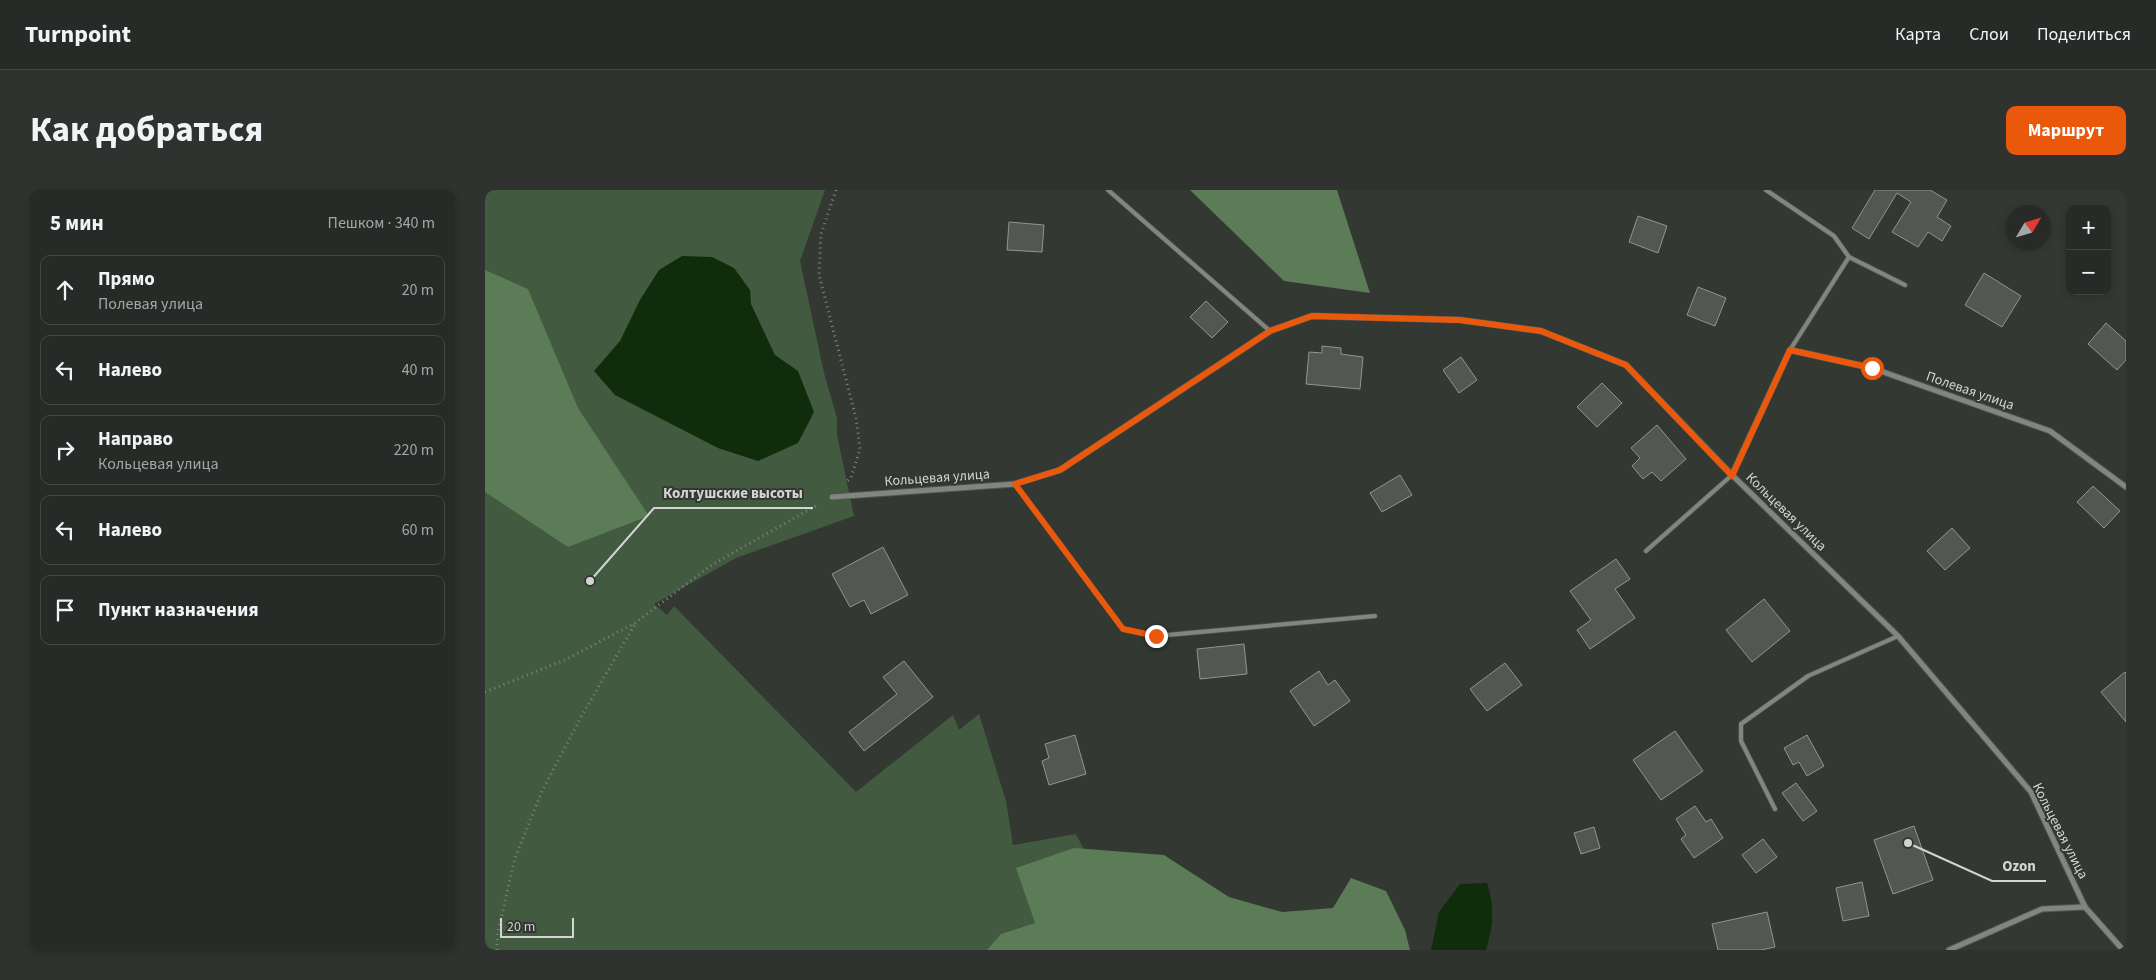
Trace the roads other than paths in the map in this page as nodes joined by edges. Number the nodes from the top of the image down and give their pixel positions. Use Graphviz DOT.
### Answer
graph roads {
  1 [pos="1108,190"];
  2 [pos="1767,190"];
  3 [pos="1849,257"];
  4 [pos="1905,285"];
  5 [pos="1270,331"];
  6 [pos="1790,350"];
  7 [pos="1732,476"];
  8 [pos="1015,484"];
  9 [pos="2126,487"];
  10 [pos="831,498"];
  11 [pos="1646,551"];
  12 [pos="1375,616"];
  13 [pos="1898,636"];
  14 [pos="1775,809"];
  15 [pos="2085,907"];
  16 [pos="1949,950"];
  17 [pos="2123,950"];
  1 -- 5 [label="lane"];
  2 -- 3 [label="lane"];
  3 -- 4 [label="lane"];
  3 -- 6 [label="lane"];
  5 -- 7 [label="street, Кольцевая улица"];
  5 -- 8 [label="street, Кольцевая улица"];
  6 -- 7 [label="street"];
  6 -- 9 [label="street, Полевая улица"];
  7 -- 11 [label="lane"];
  7 -- 13 [label="street, Кольцевая улица"];
  8 -- 10 [label="street, Кольцевая улица"];
  8 -- 12 [label="lane"];
  13 -- 14 [label="lane"];
  13 -- 15 [label="street, Кольцевая улица"];
  15 -- 16 [label="street"];
  15 -- 17 [label="street, Кольцевая улица"];
}
